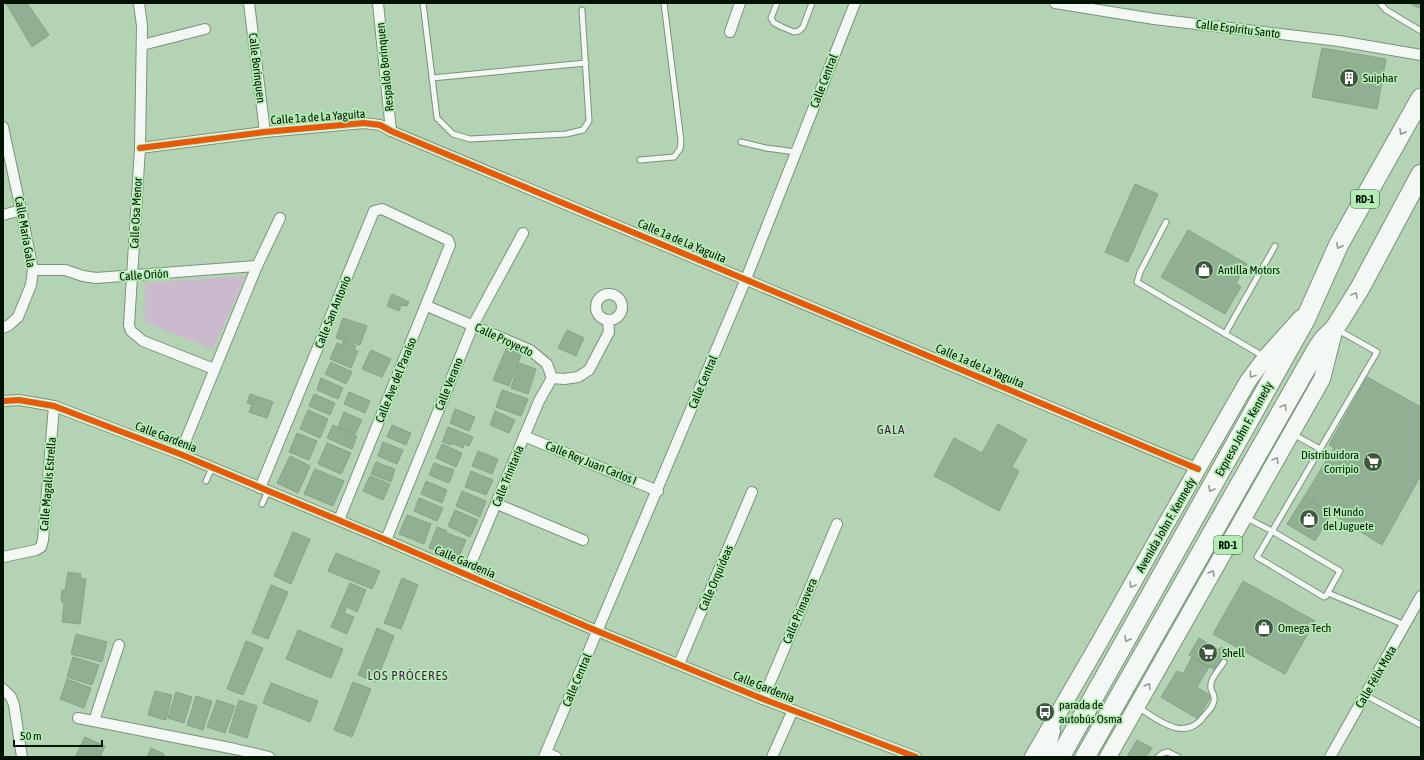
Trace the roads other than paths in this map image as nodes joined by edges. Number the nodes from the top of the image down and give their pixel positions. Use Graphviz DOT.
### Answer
graph roads {
  1 [pos="139,3"];
  2 [pos="249,3"];
  3 [pos="378,3"];
  4 [pos="423,3"];
  5 [pos="664,3"];
  6 [pos="740,3"];
  7 [pos="777,3"];
  8 [pos="812,3"];
  9 [pos="855,3"];
  10 [pos="1055,3"];
  11 [pos="1380,3"];
  12 [pos="582,10"];
  13 [pos="205,29"];
  14 [pos="1421,30"];
  15 [pos="730,32"];
  16 [pos="142,45"];
  17 [pos="1421,55"];
  18 [pos="586,63"];
  19 [pos="432,78"];
  20 [pos="1421,98"];
  21 [pos="3,127"];
  22 [pos="391,131"];
  23 [pos="266,132"];
  24 [pos="741,142"];
  25 [pos="140,148"];
  26 [pos="796,152"];
  27 [pos="640,160"];
  28 [pos="1421,174"];
  29 [pos="1416,196"];
  30 [pos="22,210"];
  31 [pos="3,215"];
  32 [pos="280,218"];
  33 [pos="1166,222"];
  34 [pos="524,233"];
  35 [pos="448,240"];
  36 [pos="1275,246"];
  37 [pos="257,266"];
  38 [pos="33,270"];
  39 [pos="133,276"];
  40 [pos="746,280"];
  41 [pos="1314,303"];
  42 [pos="427,306"];
  43 [pos="608,321"];
  44 [pos="473,325"];
  45 [pos="3,328"];
  46 [pos="1335,328"];
  47 [pos="1225,334"];
  48 [pos="1266,357"];
  49 [pos="214,369"];
  50 [pos="552,378"];
  51 [pos="3,401"];
  52 [pos="54,406"];
  53 [pos="1292,433"];
  54 [pos="524,436"];
  55 [pos="1320,449"];
  56 [pos="180,454"];
  57 [pos="212,468"];
  58 [pos="1198,469"];
  59 [pos="206,481"];
  60 [pos="264,489"];
  61 [pos="658,491"];
  62 [pos="752,492"];
  63 [pos="262,504"];
  64 [pos="497,504"];
  65 [pos="1244,517"];
  66 [pos="339,520"];
  67 [pos="837,524"];
  68 [pos="1272,531"];
  69 [pos="386,540"];
  70 [pos="583,540"];
  71 [pos="3,557"];
  72 [pos="466,575"];
  73 [pos="1328,593"];
  74 [pos="1421,596"];
  75 [pos="1405,625"];
  76 [pos="597,631"];
  77 [pos="119,645"];
  78 [pos="1224,662"];
  79 [pos="679,664"];
  80 [pos="3,689"];
  81 [pos="1365,695"];
  82 [pos="763,699"];
  83 [pos="1137,707"];
  84 [pos="793,710"];
  85 [pos="78,718"];
  86 [pos="1054,720"];
  87 [pos="94,721"];
  88 [pos="1421,725"];
  89 [pos="234,753"];
  90 [pos="1109,754"];
  91 [pos="545,755"];
  92 [pos="22,757"];
  93 [pos="269,757"];
  94 [pos="556,757"];
  95 [pos="772,757"];
  96 [pos="916,757"];
  97 [pos="1033,757"];
  98 [pos="1050,757"];
  99 [pos="1060,757"];
  100 [pos="1085,757"];
  101 [pos="1158,757"];
  102 [pos="1178,757"];
  103 [pos="1330,757"];
  1 -- 16 [label="street, Calle Osa Menor"];
  2 -- 23 [label="street, Calle Borinquen"];
  3 -- 22 [label="street, Respaldo Borinquen"];
  4 -- 19 [label="lane"];
  5 -- 27 [label="lane"];
  6 -- 15 [label="street"];
  7 -- 8 [label="lane"];
  9 -- 26 [label="street, Calle Central"];
  10 -- 17 [label="street, Calle Espíritu Santo"];
  11 -- 14 [label="lane"];
  12 -- 18 [label="lane"];
  13 -- 16 [label="street"];
  16 -- 25 [label="street, Calle Osa Menor"];
  18 -- 19 [label="lane"];
  18 -- 19 [label="lane"];
  20 -- 41 [label="highway, Expreso John F. Kennedy / RD-1, one-way"];
  21 -- 30 [label="street, Calle María Gala"];
  22 -- 23 [label="street, Calle 1a de La Yaguita"];
  22 -- 40 [label="street, Calle 1a de La Yaguita"];
  23 -- 25 [label="street, Calle 1a de La Yaguita"];
  24 -- 26 [label="lane"];
  25 -- 39 [label="street, Calle Osa Menor"];
  26 -- 40 [label="street, Calle Central"];
  28 -- 29 [label="highway, Expreso John F. Kennedy / RD-1"];
  46 -- 29 [label="highway, Expreso John F. Kennedy / RD-1, one-way"];
  30 -- 31 [label="street"];
  30 -- 38 [label="street, Calle María Gala"];
  32 -- 37 [label="street"];
  33 -- 47 [label="lane"];
  34 -- 44 [label="street, Calle Verano"];
  35 -- 42 [label="street, Calle Ave del Paraíso"];
  35 -- 60 [label="street, Calle San Antonio"];
  36 -- 47 [label="lane"];
  37 -- 39 [label="street, Calle Orión"];
  37 -- 49 [label="street"];
  38 -- 39 [label="street, Calle Orión"];
  38 -- 45 [label="street, Calle María Gala"];
  39 -- 49 [label="street, Calle Osa Menor"];
  40 -- 58 [label="street, Calle 1a de La Yaguita"];
  40 -- 61 [label="street, Calle Central"];
  41 -- 48 [label="main road, Avenida John F. Kennedy"];
  41 -- 99 [label="highway, Expreso John F. Kennedy / RD-1, one-way"];
  42 -- 44 [label="street, Calle Proyecto"];
  42 -- 66 [label="street, Calle Ave del Paraíso"];
  43 -- 50 [label="street"];
  44 -- 50 [label="street, Calle Proyecto"];
  44 -- 69 [label="street, Calle Verano"];
  46 -- 53 [label="main road, RD-1"];
  46 -- 55 [label="lane"];
  100 -- 46 [label="highway, Expreso John F. Kennedy / RD-1, one-way"];
  47 -- 48 [label="lane"];
  48 -- 58 [label="main road, Avenida John F. Kennedy, one-way"];
  49 -- 56 [label="street"];
  50 -- 54 [label="street, Calle Trinitaria"];
  51 -- 52 [label="street, Calle Gardenia"];
  52 -- 56 [label="street, Calle Gardenia"];
  52 -- 71 [label="street, Calle Magalis Estrella"];
  53 -- 55 [label="lane"];
  65 -- 53 [label="main road, RD-1, one-way"];
  54 -- 61 [label="street, Calle Rey Juan Carlos I"];
  54 -- 64 [label="street, Calle Trinitaria"];
  55 -- 68 [label="lane"];
  56 -- 57 [label="street, Calle Gardenia"];
  57 -- 59 [label="lane"];
  57 -- 60 [label="street, Calle Gardenia"];
  58 -- 86 [label="main road, Avenida John F. Kennedy, one-way"];
  60 -- 63 [label="lane"];
  60 -- 66 [label="street, Calle Gardenia"];
  61 -- 76 [label="street, Calle Central"];
  62 -- 79 [label="street, Calle Orquídeas"];
  64 -- 70 [label="street"];
  64 -- 72 [label="street, Calle Trinitaria"];
  65 -- 68 [label="lane"];
  83 -- 65 [label="main road, RD-1, one-way"];
  66 -- 69 [label="street, Calle Gardenia"];
  67 -- 82 [label="street, Calle Primavera"];
  68 -- 73 [label="lane"];
  68 -- 73 [label="lane"];
  69 -- 72 [label="street, Calle Gardenia"];
  72 -- 76 [label="street, Calle Gardenia"];
  73 -- 75 [label="lane"];
  74 -- 75 [label="street, Calle Félix Mota"];
  75 -- 81 [label="street, Calle Félix Mota"];
  76 -- 79 [label="street, Calle Gardenia"];
  76 -- 91 [label="street, Calle Central"];
  77 -- 87 [label="street"];
  78 -- 83 [label="lane"];
  79 -- 82 [label="street, Calle Gardenia"];
  80 -- 92 [label="street"];
  81 -- 88 [label="lane"];
  81 -- 103 [label="street, Calle Félix Mota"];
  82 -- 84 [label="street, Calle Gardenia"];
  83 -- 90 [label="main road, RD-1"];
  84 -- 95 [label="street"];
  84 -- 96 [label="street, Calle Gardenia"];
  85 -- 87 [label="street"];
  86 -- 97 [label="main road, Avenida John F. Kennedy"];
  86 -- 98 [label="main road"];
  87 -- 89 [label="street"];
  89 -- 93 [label="street"];
  91 -- 94 [label="street"];
  101 -- 102 [label="lane"];
}
